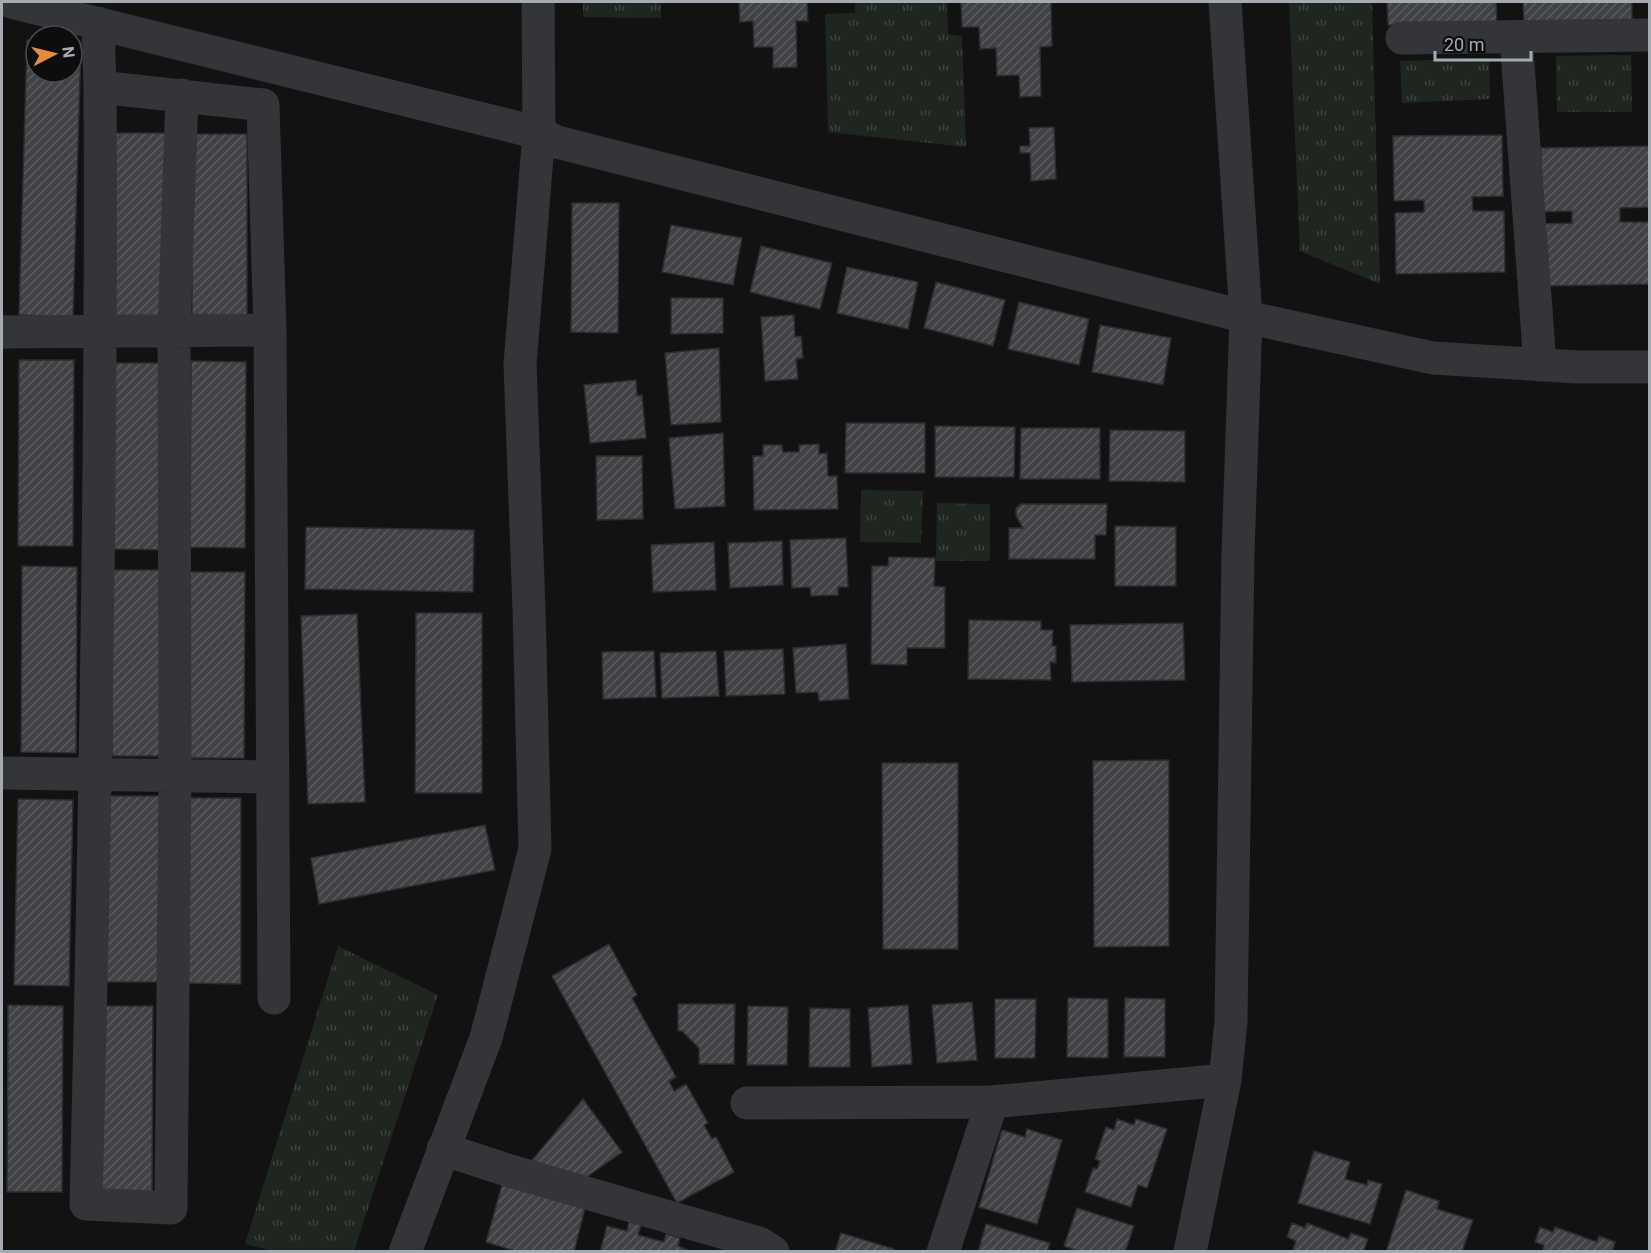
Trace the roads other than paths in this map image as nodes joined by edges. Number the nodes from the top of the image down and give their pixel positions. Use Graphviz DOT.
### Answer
graph roads {
  1 [pos="11,2"];
  2 [pos="538,2"];
  3 [pos="1225,2"];
  4 [pos="98,23"];
  5 [pos="1650,35"];
  6 [pos="1516,37"];
  7 [pos="1402,38"];
  8 [pos="100,87"];
  9 [pos="182,95"];
  10 [pos="539,133"];
  11 [pos="1246,317"];
  12 [pos="174,330"];
  13 [pos="270,330"];
  14 [pos="102,331"];
  15 [pos="2,332"];
  16 [pos="1540,365"];
  17 [pos="1650,367"];
  18 [pos="2,773"];
  19 [pos="97,774"];
  20 [pos="176,776"];
  21 [pos="273,777"];
  22 [pos="274,998"];
  23 [pos="1225,1080"];
  24 [pos="992,1102"];
  25 [pos="747,1103"];
  26 [pos="444,1149"];
  27 [pos="405,1251"];
  28 [pos="772,1251"];
  29 [pos="943,1251"];
  30 [pos="1190,1251"];
  1 -- 4 [label="street"];
  2 -- 10 [label="street"];
  3 -- 11 [label="street"];
  4 -- 8 [label="street"];
  4 -- 10 [label="street"];
  5 -- 6 [label="street"];
  6 -- 7 [label="street"];
  6 -- 16 [label="street"];
  8 -- 9 [label="street"];
  8 -- 14 [label="street"];
  9 -- 12 [label="street"];
  9 -- 13 [label="street"];
  10 -- 11 [label="street"];
  10 -- 26 [label="street"];
  11 -- 16 [label="street"];
  11 -- 23 [label="street"];
  12 -- 13 [label="street"];
  12 -- 14 [label="street"];
  12 -- 20 [label="street"];
  13 -- 21 [label="street"];
  14 -- 15 [label="street"];
  14 -- 19 [label="street"];
  16 -- 17 [label="street"];
  18 -- 19 [label="street"];
  19 -- 20 [label="street"];
  19 -- 20 [label="street"];
  20 -- 21 [label="street"];
  21 -- 22 [label="street"];
  23 -- 24 [label="street"];
  23 -- 30 [label="street"];
  24 -- 25 [label="street"];
  24 -- 29 [label="street"];
  26 -- 27 [label="street"];
  26 -- 28 [label="street"];
}
